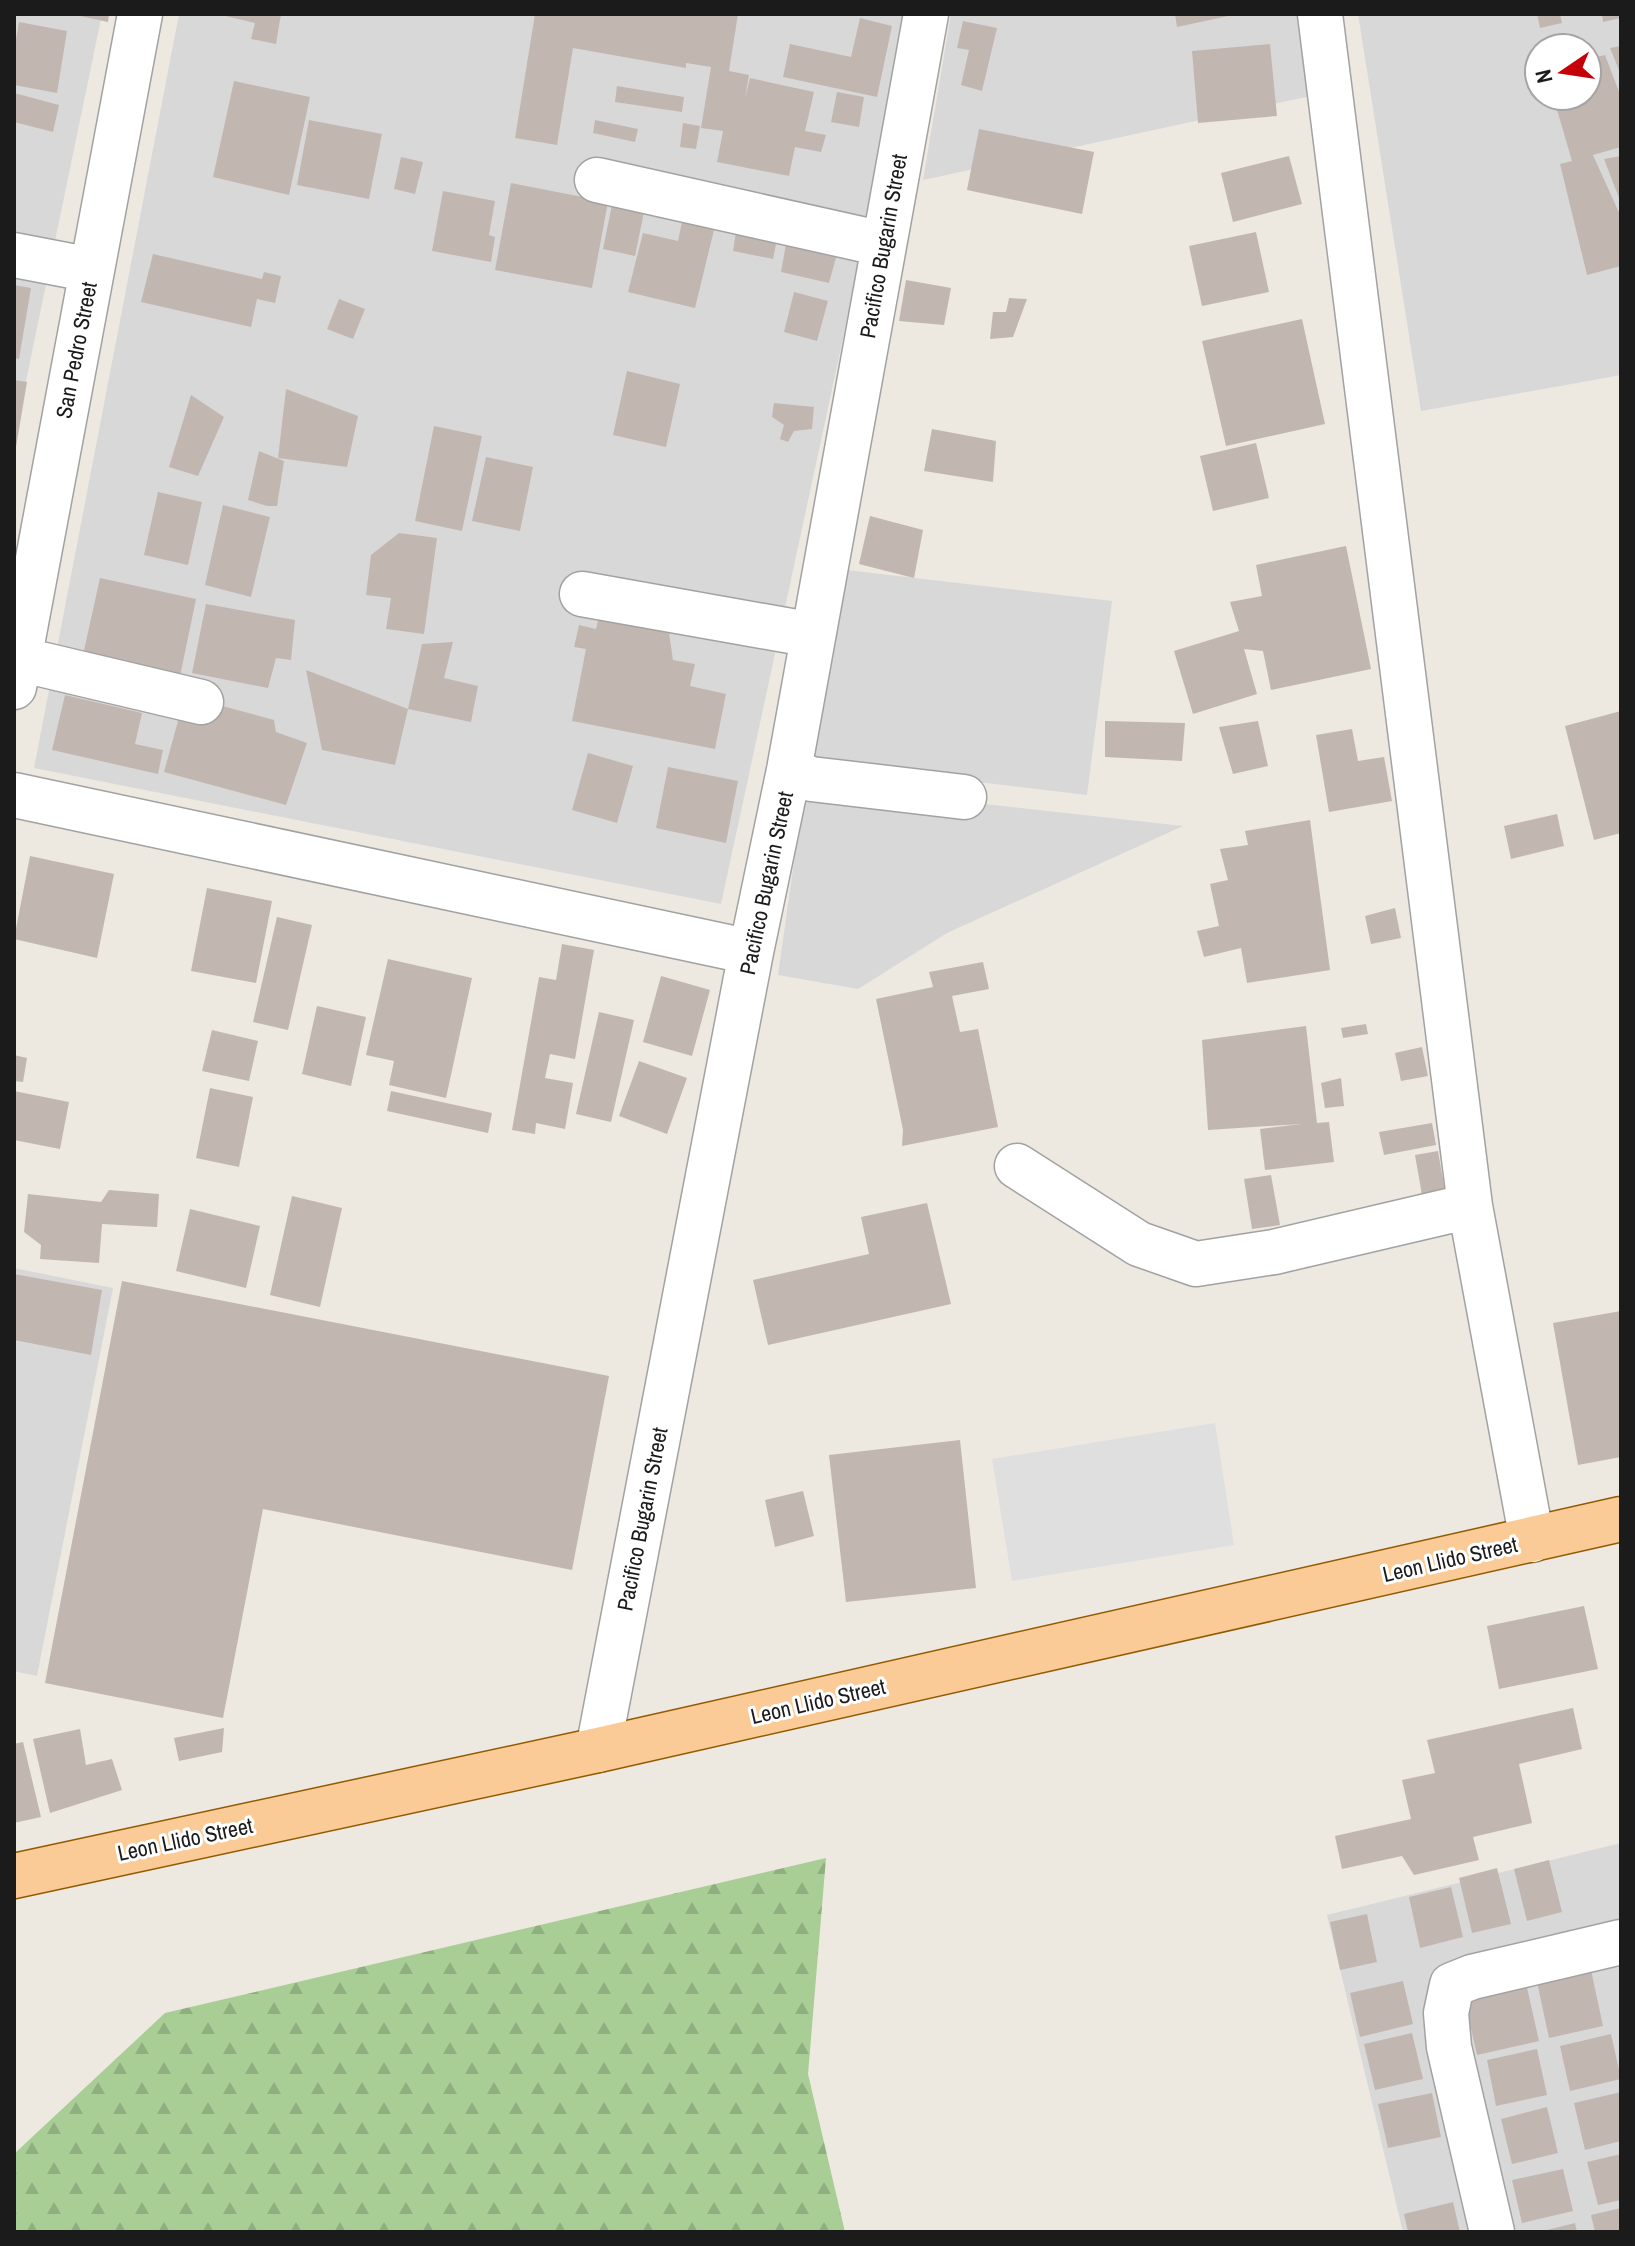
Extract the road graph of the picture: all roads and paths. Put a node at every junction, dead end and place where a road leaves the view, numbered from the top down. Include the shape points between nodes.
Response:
1 (140, 14) edge
2 (926, 14) edge
3 (1320, 14) edge
4 (597, 180) dead end
5 (883, 244) junction
6 (14, 255) edge
7 (92, 270) junction
8 (30, 505) edge
9 (582, 594) dead end
10 (813, 635) junction
11 (17, 673) edge
12 (201, 702) dead end
13 (789, 770) junction
14 (14, 795) edge
15 (964, 797) dead end
16 (751, 952) junction
17 (1017, 1166) dead end
18 (1470, 1206) junction
19 (1621, 1519) edge
20 (1532, 1540) junction
21 (598, 1750) junction
22 (14, 1876) edge
23 (1621, 1942) edge
24 (1492, 2232) edge

1 - 7 street, San Pedro Street
2 - 5 street, Pacifico Bugarin Street
3 - 18 street
4 - 5 street
5 - 10 street, Pacifico Bugarin Street
6 - 7 street
7 - 8 street, San Pedro Street
8 - 11 street, San Pedro Street
9 - 10 street
10 - 13 street, Pacifico Bugarin Street
11 - 12 street
13 - 15 street via 811,779
13 - 16 street, Pacifico Bugarin Street
14 - 16 street
16 - 21 street, Pacifico Bugarin Street
17 - 18 street via 1139,1244 1196,1264 1274,1252
18 - 20 street
19 - 20 main road, Leon Llido Street
20 - 21 main road, Leon Llido Street
21 - 22 main road, Leon Llido Street
23 - 24 street via 1452,1985 1446,2013 1449,2047

